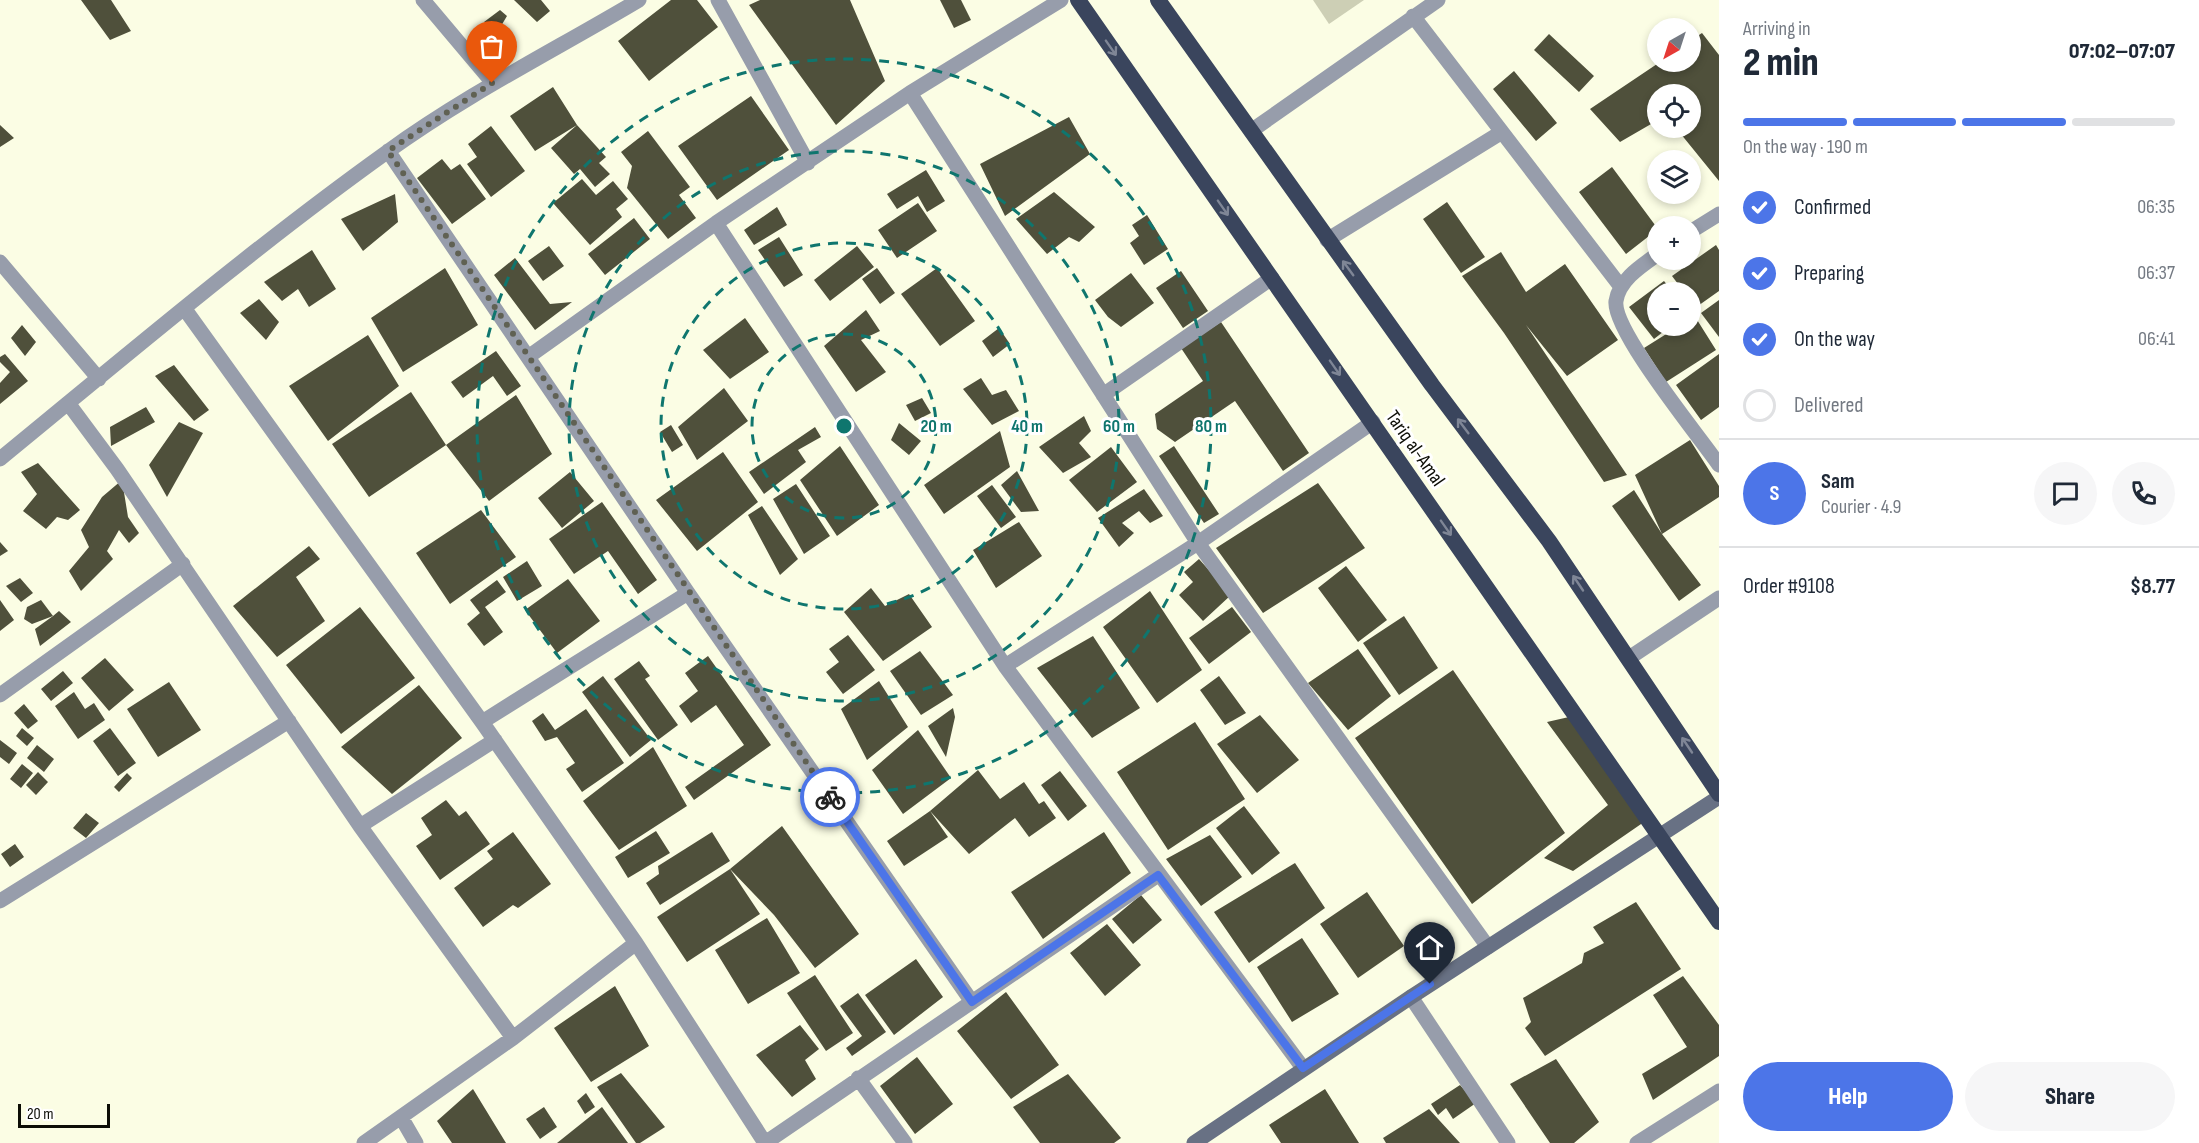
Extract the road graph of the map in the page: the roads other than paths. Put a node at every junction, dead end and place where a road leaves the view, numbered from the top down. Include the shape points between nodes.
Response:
1 (423, 0) edge
2 (639, 0) edge
3 (718, 0) edge
4 (1062, 0) edge
5 (1078, 0) edge
6 (1158, 0) edge
7 (1438, 0) edge
8 (1413, 16) junction
9 (492, 83) junction
10 (910, 93) junction
11 (1251, 131) junction
12 (1502, 132) junction
13 (388, 151) junction
14 (808, 163) junction
15 (1719, 214) edge
16 (716, 224) junction
17 (1701, 225) edge
18 (1327, 240) junction
19 (0, 262) edge
20 (1647, 262) edge
21 (1272, 278) junction
22 (1621, 287) junction
23 (184, 308) junction
24 (528, 357) junction
25 (99, 379) junction
26 (1103, 395) junction
27 (68, 404) junction
28 (1373, 422) junction
29 (0, 459) edge
30 (1719, 465) edge
31 (1198, 543) junction
32 (183, 564) junction
33 (688, 593) junction
34 (1719, 598) edge
35 (1629, 658) junction
36 (1005, 666) junction
37 (0, 694) edge
38 (289, 721) junction
39 (482, 722) junction
40 (495, 740) junction
41 (1719, 796) edge
42 (360, 826) junction
43 (1660, 834) junction
44 (1158, 875) junction
45 (0, 901) edge
46 (1719, 922) edge
47 (636, 943) junction
48 (1488, 947) junction
49 (1411, 997) junction
50 (972, 1002) junction
51 (513, 1038) junction
52 (1303, 1068) junction
53 (858, 1078) junction
54 (1719, 1091) edge
55 (400, 1117) junction
56 (1642, 1142) edge
57 (364, 1143) edge
58 (416, 1143) edge
59 (765, 1143) edge
60 (905, 1143) edge
61 (1194, 1143) edge
62 (1508, 1143) edge

1 - 9 street
2 - 9 street
3 - 14 street
4 - 10 street
5 -> 21 highway, Tariq al-Amal
6 - 11 highway
7 - 8 street
8 - 11 street
8 - 12 street
9 - 13 street
10 - 14 street
10 - 26 street
11 - 18 highway
12 - 18 street
12 - 22 street
13 - 23 street
13 - 24 street
14 - 16 street
15 - 17 street
16 - 24 street
16 - 36 street
35 -> 18 highway via 1549,541
19 - 25 street
20 - 22 street
21 - 26 street
21 -> 28 highway, Tariq al-Amal
22 - 30 street via 1616,304 1635,349
23 - 25 street
23 - 39 street
24 - 33 street
25 - 27 street
26 - 31 street
27 - 29 street
27 - 32 street
28 - 31 street
28 -> 43 highway, Tariq al-Amal
31 - 36 street
31 - 48 street
32 - 37 street
32 - 38 street
33 - 39 street
33 - 50 street
34 - 35 street
41 -> 35 highway
36 - 44 street
38 - 42 street
38 - 45 street
39 - 40 street
40 - 42 street
40 - 47 street
41 - 43 main road
42 - 51 street
43 - 46 highway, Tariq al-Amal
43 - 48 main road
44 - 50 street
44 - 52 street
47 - 51 street
47 - 59 street
48 - 49 main road
49 - 52 main road
49 - 62 street
50 - 53 street
51 - 55 street
52 - 61 main road
53 - 59 street
53 - 60 street
54 - 56 street
55 - 57 street
55 - 58 street

